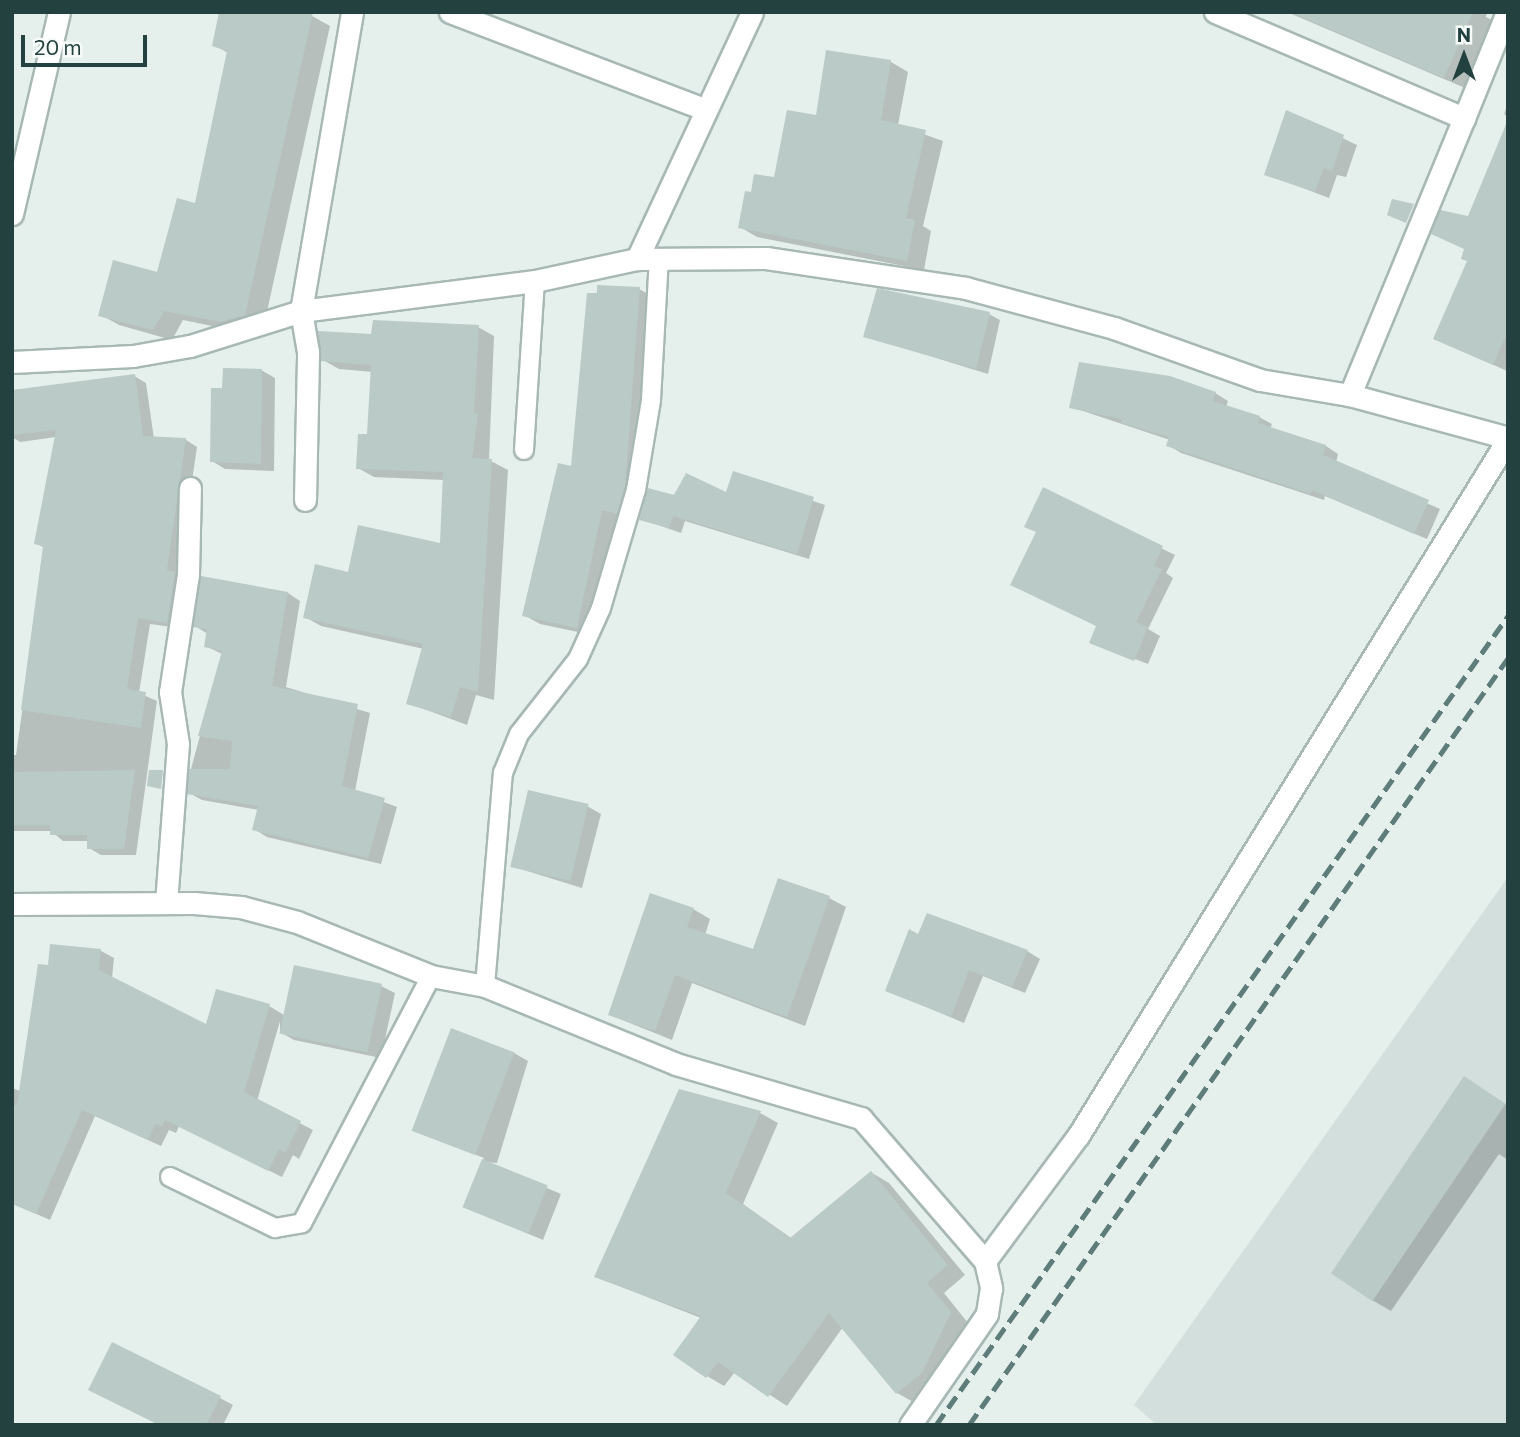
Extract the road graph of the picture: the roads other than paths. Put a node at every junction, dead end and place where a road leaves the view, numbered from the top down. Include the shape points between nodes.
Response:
1 (59, 12) edge
2 (352, 12) edge
3 (450, 12) edge
4 (752, 12) edge
5 (1215, 12) edge
6 (1507, 12) edge
7 (706, 110) junction
8 (1464, 118) junction
9 (12, 214) edge
10 (637, 259) junction
11 (659, 259) junction
12 (535, 281) junction
13 (301, 311) junction
14 (12, 362) edge
15 (1350, 395) junction
16 (1508, 439) edge
17 (524, 450) dead end
18 (190, 488) dead end
19 (305, 500) dead end
20 (166, 903) junction
21 (12, 904) edge
22 (431, 976) junction
23 (485, 986) junction
24 (170, 1177) dead end
25 (985, 1261) junction
26 (910, 1425) edge

1 - 9 street
2 - 13 street
3 - 7 street
4 - 7 street
5 - 8 street
6 - 8 street
7 - 10 street
8 - 15 street
10 - 11 street
10 - 12 street
11 - 15 street via 766,258 965,288 1114,328 1260,380
11 - 23 lane via 651,400 636,489 609,581 578,659 519,734 503,773
12 - 13 street
12 - 17 lane
13 - 14 street via 190,346 133,356
13 - 19 street via 308,352
15 - 16 street
16 - 25 street via 1078,1136
18 - 20 street via 188,574 170,692 178,744
20 - 21 street
20 - 22 street via 241,907 297,922
22 - 23 street
22 - 24 lane via 302,1223 275,1228
23 - 25 street via 676,1064 861,1118
25 - 26 street via 991,1289 987,1314

